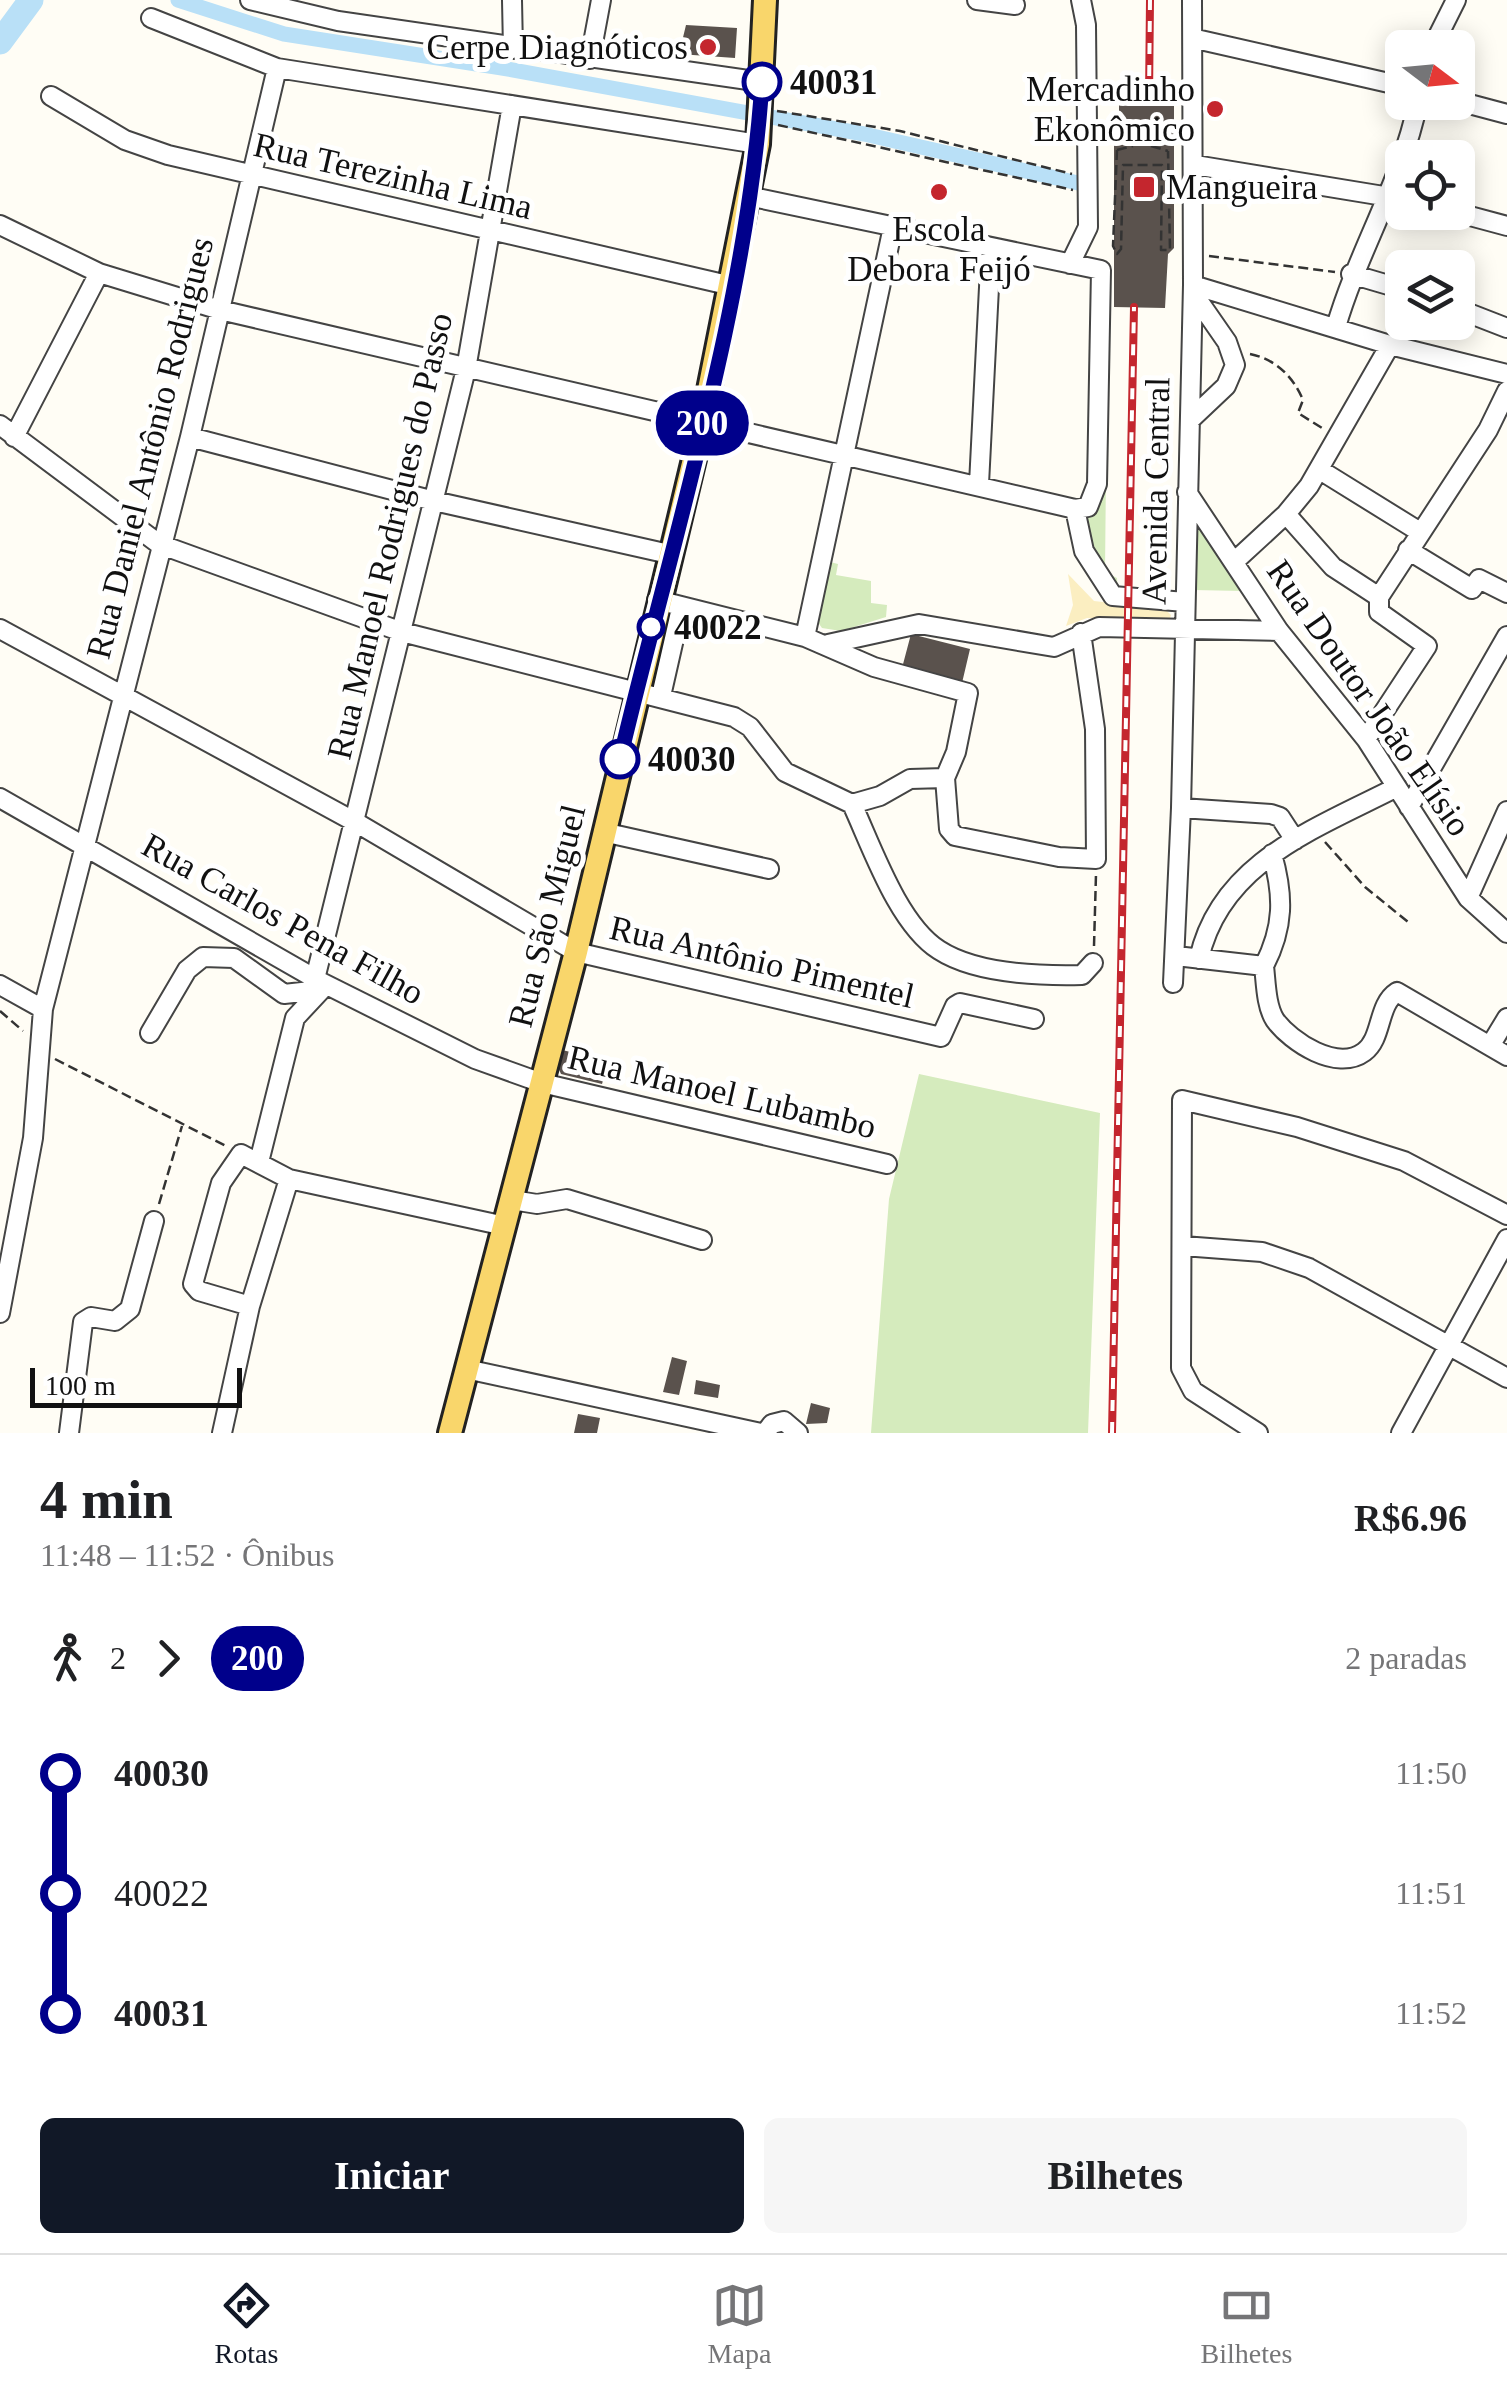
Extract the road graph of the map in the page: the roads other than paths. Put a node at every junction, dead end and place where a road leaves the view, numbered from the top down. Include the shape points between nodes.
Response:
1 (250, 0) edge
2 (512, 0) edge
3 (601, 0) edge
4 (766, 0) edge
5 (977, 0) edge
6 (1081, 0) edge
7 (1192, 0) edge
8 (1456, 0) edge
9 (1015, 5) dead end
10 (290, 6) edge
11 (151, 18) dead end
12 (1441, 30) edge
13 (1196, 39) junction
14 (513, 49) junction
15 (590, 59) junction
16 (277, 68) junction
17 (762, 82) junction
18 (1385, 82) edge
19 (51, 96) dead end
20 (512, 105) junction
21 (1475, 105) edge
22 (1507, 114) edge
23 (759, 122) junction
24 (1195, 165) junction
25 (252, 178) junction
26 (1385, 195) edge
27 (748, 196) junction
28 (1385, 213) edge
29 (1475, 217) edge
30 (0, 226) edge
31 (1507, 226) edge
32 (892, 227) junction
33 (490, 233) junction
34 (990, 248) junction
35 (1070, 264) junction
36 (99, 272) junction
37 (1352, 274) junction
38 (1385, 284) edge
39 (732, 286) junction
40 (1193, 289) junction
41 (220, 310) junction
42 (1475, 316) edge
43 (1336, 327) junction
44 (1507, 328) edge
45 (1390, 345) junction
46 (1231, 350) junction
47 (1191, 351) junction
48 (466, 369) junction
49 (1507, 374) edge
50 (1507, 392) edge
51 (1190, 420) junction
52 (702, 424) junction
53 (4, 430) edge
54 (190, 438) junction
55 (844, 456) junction
56 (1320, 470) junction
57 (979, 484) junction
58 (1187, 492) junction
59 (434, 501) junction
60 (1075, 509) junction
61 (1286, 514) junction
62 (1420, 532) junction
63 (159, 544) junction
64 (1408, 550) junction
65 (668, 554) junction
66 (1235, 561) junction
67 (1507, 594) edge
68 (1378, 599) junction
69 (658, 600) junction
70 (1186, 602) junction
71 (682, 608) junction
72 (0, 628) edge
73 (1185, 630) junction
74 (1279, 631) junction
75 (402, 632) junction
76 (1081, 632) junction
77 (1507, 636) edge
78 (805, 637) junction
79 (828, 644) junction
80 (636, 691) junction
81 (121, 696) junction
82 (661, 696) junction
83 (1366, 739) junction
84 (945, 778) junction
85 (1396, 787) junction
86 (0, 798) edge
87 (852, 804) junction
88 (1409, 807) junction
89 (1182, 808) junction
90 (1507, 811) edge
91 (357, 823) junction
92 (604, 832) junction
93 (1294, 840) junction
94 (82, 843) junction
95 (1272, 854) junction
96 (769, 869) dead end
97 (1468, 898) junction
98 (1507, 933) edge
99 (576, 952) junction
100 (1176, 956) junction
101 (1200, 959) junction
102 (1093, 962) road end
103 (1264, 966) junction
104 (321, 981) junction
105 (1172, 983) dead end
106 (0, 985) edge
107 (43, 1008) junction
108 (1507, 1018) edge
109 (1034, 1019) dead end
110 (150, 1033) dead end
111 (1490, 1046) junction
112 (1507, 1056) edge
113 (542, 1083) junction
114 (259, 1162) junction
115 (887, 1164) dead end
116 (289, 1178) junction
117 (512, 1200) junction
118 (1507, 1216) edge
119 (154, 1221) road end
120 (504, 1226) junction
121 (702, 1240) dead end
122 (1507, 1240) edge
123 (1183, 1246) junction
124 (250, 1306) junction
125 (0, 1313) edge
126 (1448, 1344) junction
127 (466, 1368) junction
128 (1507, 1378) edge
129 (68, 1433) edge
130 (222, 1433) edge
131 (450, 1433) edge
132 (763, 1433) edge
133 (798, 1433) edge
134 (1258, 1433) edge
135 (1401, 1433) edge

1 - 10 street
2 - 14 street
3 - 15 street
4 - 17 main road, Rua São Miguel
5 - 9 street
6 - 35 street via 1089,186 1086,236
7 - 13 street, Avenida Central
8 - 12 street
10 - 14 street
11 - 16 street
13 - 18 street
13 - 24 street, Avenida Central
14 - 15 street
15 - 17 street
16 - 20 street
16 - 25 street, Rua Daniel Antônio Rodrigues
17 - 23 main road, Rua São Miguel
19 - 25 street, Rua Terezinha Lima via 125,140
20 - 23 street
20 - 33 street, Rua Manoel Rodrigues do Passo
21 - 22 street
23 - 27 main road, Rua São Miguel
24 - 26 street
24 - 40 street, Avenida Central
25 - 33 street, Rua Terezinha Lima
25 - 41 street, Rua Daniel Antônio Rodrigues
27 - 32 street
27 - 39 main road, Rua São Miguel
28 - 37 street
29 - 31 street
30 - 36 street
32 - 34 street
32 - 55 street
33 - 39 street, Rua Terezinha Lima
33 - 48 street, Rua Manoel Rodrigues do Passo
34 - 35 street
34 - 57 street
35 - 60 street via 1102,270 1098,484 1088,506
36 - 41 street
36 - 53 street
37 - 38 street
37 - 43 street
39 - 52 main road, Rua São Miguel
40 - 43 street
40 - 46 street
40 - 47 street, Avenida Central
41 - 48 street
41 - 54 street, Rua Daniel Antônio Rodrigues
42 - 44 street
43 - 45 street
45 - 49 street
45 - 56 street
46 - 47 street
46 - 51 street via 1234,370 1226,386
47 - 51 street, Avenida Central
48 - 52 street
48 - 59 street, Rua Manoel Rodrigues do Passo
50 - 62 street
51 - 58 street, Avenida Central
52 - 55 street
52 - 65 main road, Rua São Miguel
53 - 63 street
54 - 59 street
54 - 63 street, Rua Daniel Antônio Rodrigues
55 - 57 street
55 - 78 street
56 - 61 street
56 - 62 street
57 - 60 street
58 - 66 street, Rua Doutor João Elísio
58 - 70 street, Avenida Central
59 - 65 street
59 - 75 street, Rua Manoel Rodrigues do Passo
60 - 70 street via 1084,551 1113,596
61 - 66 street
61 - 68 street via 1333,568
62 - 64 street
63 - 75 street
63 - 81 street, Rua Daniel Antônio Rodrigues
64 - 67 street via 1472,589 1478,579
64 - 68 street
65 - 69 main road, Rua São Miguel
66 - 74 street, Rua Doutor João Elísio
68 - 83 street via 1378,612 1427,643
69 - 71 street
69 - 80 main road, Rua São Miguel
70 - 73 street, Avenida Central
71 - 78 street
71 - 82 street
72 - 81 street, Rua Antônio Pimentel
73 - 74 street
73 - 76 street via 1116,626
73 - 89 street, Avenida Central
74 - 83 street, Rua Doutor João Elísio
75 - 80 street
75 - 91 street, Rua Manoel Rodrigues do Passo
76 - 79 street via 1054,647 919,624
76 - 84 street via 1096,728 1096,859 955,836
77 - 88 street
78 - 79 street
79 - 84 street via 874,667 962,689 970,698
80 - 82 street
80 - 92 main road, Rua São Miguel
81 - 91 street, Rua Antônio Pimentel
81 - 94 street, Rua Daniel Antônio Rodrigues
82 - 87 street via 742,720 785,772
83 - 85 street, Rua Doutor João Elísio
84 - 87 street via 910,779
85 - 88 street, Rua Doutor João Elísio
85 - 93 street
86 - 94 street, Rua Carlos Pena Filho
87 - 102 street via 891,890 942,952 1035,976 1082,975
88 - 97 street, Rua Doutor João Elísio
89 - 93 street via 1271,814
89 - 100 street, Avenida Central
90 - 97 street
91 - 99 street, Rua Antônio Pimentel
91 - 104 street, Rua Manoel Rodrigues do Passo
92 - 96 street
92 - 99 main road, Rua São Miguel
93 - 95 street
94 - 104 street, Rua Carlos Pena Filho
94 - 107 street, Rua Daniel Antônio Rodrigues
95 - 101 street via 1219,906
95 - 103 street via 1280,929
97 - 98 street, Rua Doutor João Elísio
99 - 109 street, Rua Antônio Pimentel via 933,1036 942,1036 960,1003
99 - 113 main road, Rua São Miguel
100 - 101 street
100 - 105 street, Avenida Central
101 - 103 street
103 - 111 street via 1276,1021 1314,1052 1361,1054 1397,992
104 - 110 street via 311,991 284,994 234,958 204,957 186,970
104 - 113 street, Rua Carlos Pena Filho via 434,1041
104 - 114 street, Rua Manoel Rodrigues do Passo via 295,1018
106 - 107 street
107 - 125 street, Rua Daniel Antônio Rodrigues via 33,1138
108 - 111 street
111 - 112 street
113 - 115 street, Rua Manoel Lubambo
113 - 117 main road, Rua São Miguel
114 - 116 street
114 - 124 street via 241,1154 221,1183 193,1284
116 - 120 street
116 - 124 street
117 - 120 main road, Rua São Miguel
117 - 121 street via 567,1200
118 - 123 street via 1404,1161 1182,1100
119 - 129 street via 130,1310 115,1321 83,1322
120 - 127 main road, Rua São Miguel
122 - 126 street
123 - 126 street via 1285,1259
123 - 134 street via 1181,1368 1193,1391
124 - 130 street
126 - 128 street
126 - 135 street
127 - 131 main road, Rua São Miguel
127 - 132 street
132 - 133 street via 784,1421

